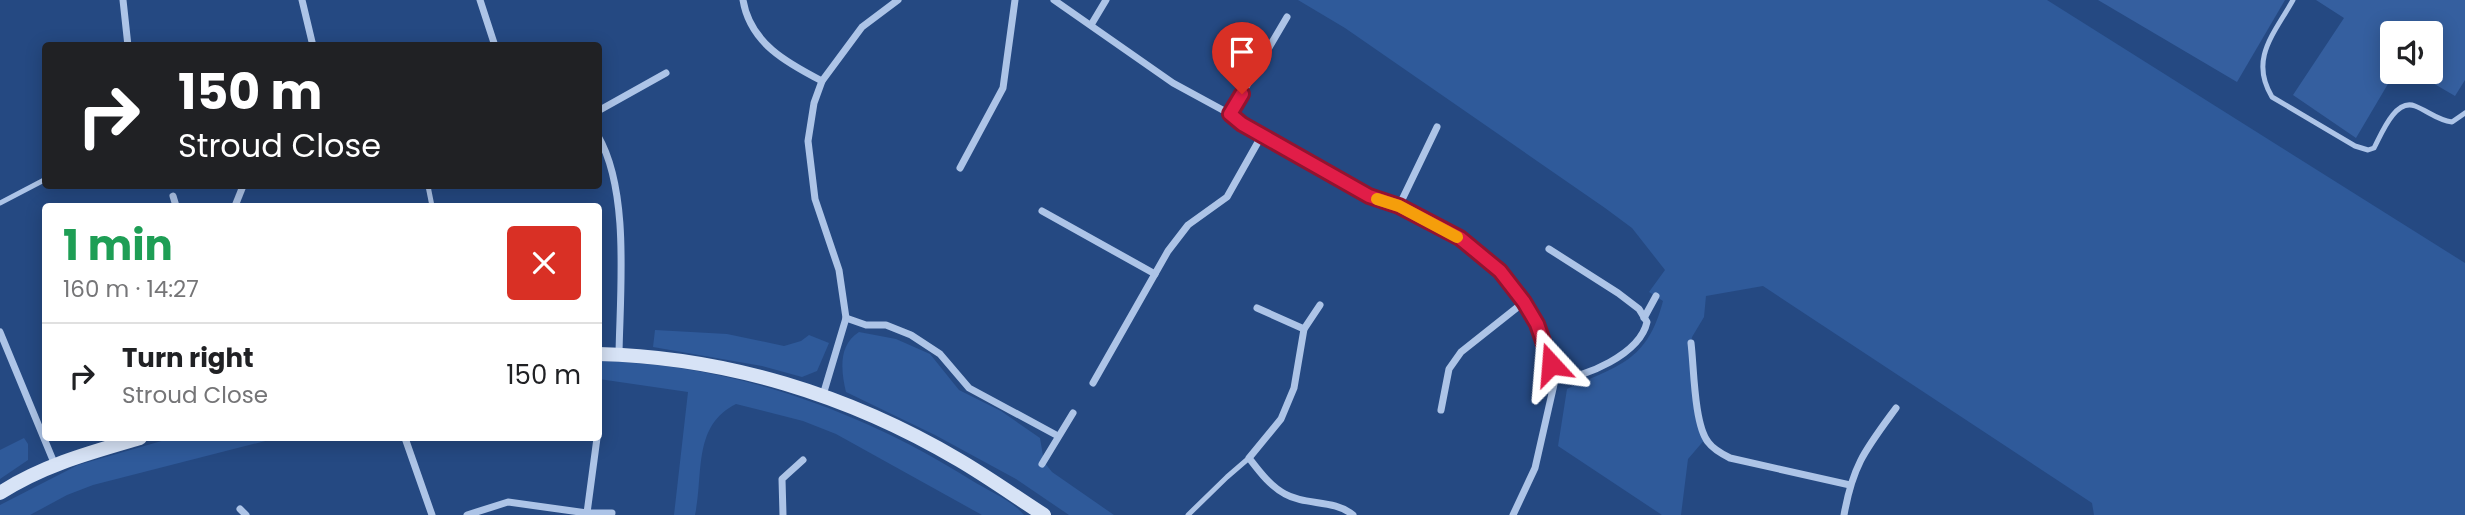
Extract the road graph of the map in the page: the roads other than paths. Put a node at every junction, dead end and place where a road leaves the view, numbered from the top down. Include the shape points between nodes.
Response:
1 (123, 0) edge
2 (302, 0) edge
3 (480, 0) edge
4 (743, 0) edge
5 (898, 0) edge
6 (1015, 0) edge
7 (1054, 0) edge
8 (1106, 0) edge
9 (2293, 0) edge
10 (1287, 17) dead end
11 (1091, 24) junction
12 (128, 42) edge
13 (312, 42) edge
14 (494, 42) edge
15 (666, 73) dead end
16 (822, 81) junction
17 (602, 109) edge
18 (2465, 113) edge
19 (1230, 114) junction
20 (1437, 127) dead end
21 (1262, 135) junction
22 (602, 142) edge
23 (960, 168) dead end
24 (42, 181) edge
25 (173, 196) dead end
26 (0, 203) edge
27 (175, 203) edge
28 (1399, 206) junction
29 (1042, 211) dead end
30 (1549, 249) dead end
31 (1155, 274) junction
32 (1656, 296) dead end
33 (1524, 302) junction
34 (1320, 305) dead end
35 (1257, 308) dead end
36 (846, 318) junction
37 (1644, 318) junction
38 (1304, 329) junction
39 (0, 332) edge
40 (1691, 343) dead end
41 (602, 354) edge
42 (619, 354) junction
43 (1555, 380) junction
44 (1093, 383) dead end
45 (823, 395) junction
46 (1896, 408) dead end
47 (1441, 410) dead end
48 (1073, 413) dead end
49 (42, 434) edge
50 (1058, 436) junction
51 (45, 441) edge
52 (131, 441) edge
53 (406, 441) edge
54 (597, 441) edge
55 (1249, 458) junction
56 (803, 460) dead end
57 (1042, 464) dead end
58 (55, 465) junction
59 (1850, 485) junction
60 (0, 493) edge
61 (587, 513) junction
62 (612, 513) dead end
63 (432, 515) edge
64 (467, 515) edge
65 (783, 515) edge
66 (1044, 515) edge
67 (1188, 515) edge
68 (1353, 515) edge
69 (1513, 515) edge
70 (1844, 515) edge

1 - 12 street
2 - 13 street
3 - 14 street
4 - 16 street via 745,15 756,33 782,60
5 - 16 street via 862,27
6 - 23 street via 1003,88
7 - 11 street
8 - 11 street
9 - 18 lane via 2263,52 2264,84 2273,97 2368,150 2404,105 2412,104 2452,122
10 - 19 street
11 - 19 street via 1173,83
15 - 17 street
16 - 36 street via 808,141 818,209 839,270
19 - 21 street
20 - 28 street
21 - 28 street via 1369,196
21 - 31 street via 1227,197 1188,225
22 - 42 street via 615,179
24 - 26 lane
25 - 27 street
28 - 33 street via 1460,238 1500,271
29 - 31 street
30 - 37 street via 1618,293
31 - 44 street
32 - 37 street
33 - 43 street via 1547,348
33 - 47 street via 1461,352 1449,369
34 - 38 street
35 - 38 street
36 - 45 street
36 - 50 street via 911,335 940,354 969,388
37 - 43 street via 1645,333 1617,358 1571,379
38 - 55 street via 1294,388 1282,419
39 - 49 street
40 - 59 street via 1700,424 1717,452
41 - 42 street
42 - 45 street via 722,367
43 - 69 street via 1535,468
45 - 66 street via 960,460
46 - 59 street via 1861,456
48 - 50 street
50 - 57 street
51 - 58 street
52 - 58 street
53 - 63 street
54 - 61 street
55 - 67 lane
55 - 68 street via 1260,474 1286,495 1345,508
56 - 65 street via 782,479
58 - 60 street
59 - 70 street
61 - 62 street
61 - 64 street via 508,502

